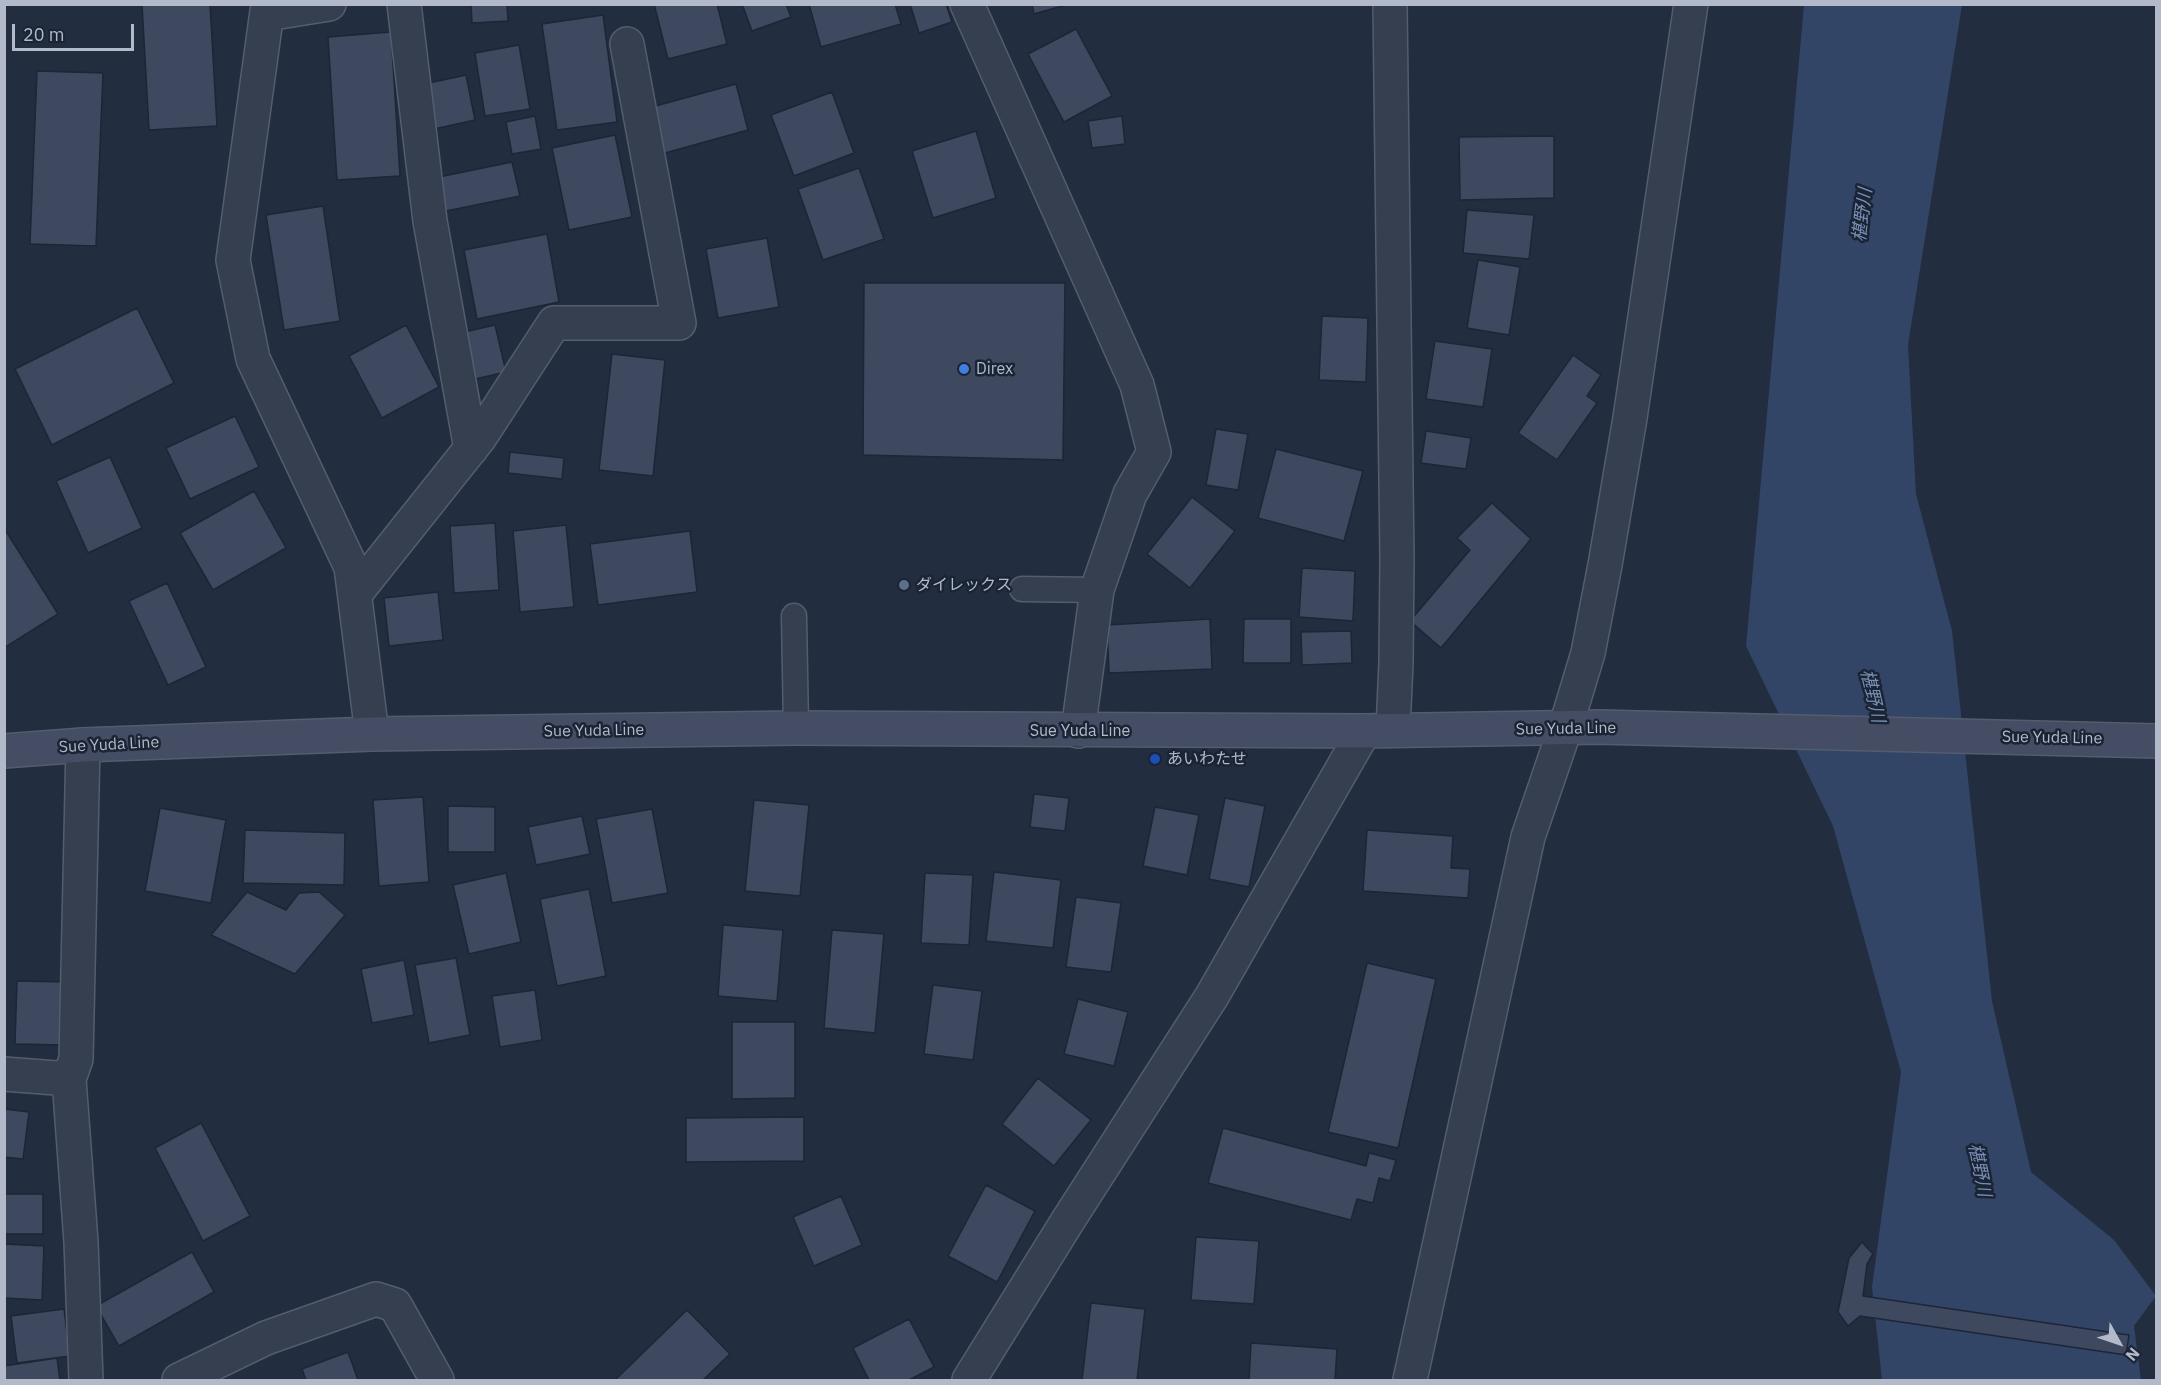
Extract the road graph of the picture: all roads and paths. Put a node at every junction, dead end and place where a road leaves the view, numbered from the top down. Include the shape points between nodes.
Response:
1 (329, 4) edge
2 (404, 4) edge
3 (967, 4) edge
4 (1390, 4) edge
5 (1691, 4) edge
6 (268, 9) edge
7 (627, 44) dead end
8 (471, 449) junction
9 (1022, 589) dead end
10 (1097, 590) junction
11 (355, 594) junction
12 (795, 616) dead end
13 (795, 728) junction
14 (1565, 729) junction
15 (1078, 731) junction
16 (1379, 731) junction
17 (372, 734) junction
18 (2157, 741) edge
19 (83, 745) junction
20 (4, 751) edge
21 (4, 1074) edge
22 (69, 1079) junction
23 (86, 1380) edge
24 (179, 1380) edge
25 (437, 1380) edge
26 (969, 1380) edge
27 (1410, 1380) edge

1 - 6 street
2 - 8 street via 430,221
3 - 10 street via 1137,385 1154,452 1130,494
4 - 16 street via 1396,663
5 - 14 street via 1605,565 1588,654
6 - 11 street via 233,260 253,359 351,567
7 - 8 street via 679,323 554,323
8 - 11 street
9 - 10 lane
10 - 15 street
11 - 17 street
12 - 13 lane
13 - 15 main road, Sue Yuda Line
13 - 17 main road, Sue Yuda Line
14 - 16 main road, Sue Yuda Line
14 - 18 main road, Sue Yuda Line
14 - 27 street via 1528,837
15 - 16 main road, Sue Yuda Line
16 - 26 street
17 - 19 main road, Sue Yuda Line
19 - 20 main road, Sue Yuda Line
19 - 22 street via 76,1059
21 - 22 street
22 - 23 street
24 - 25 street via 266,1338 376,1299 394,1305

